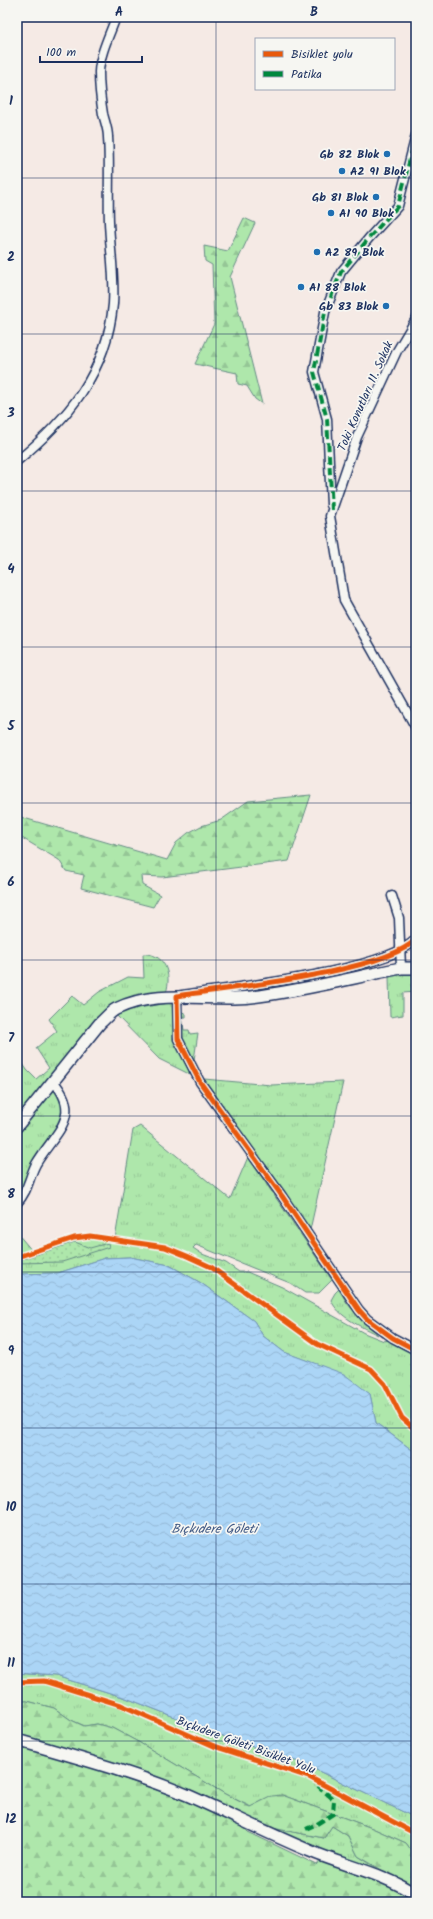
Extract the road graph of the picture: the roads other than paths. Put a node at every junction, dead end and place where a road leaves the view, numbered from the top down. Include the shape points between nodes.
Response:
1 (116, 17) edge
2 (415, 140) edge
3 (416, 319) edge
4 (17, 461) edge
5 (332, 510) junction
6 (416, 728) edge
7 (392, 896) dead end
8 (416, 939) edge
9 (399, 952) junction
10 (401, 968) junction
11 (416, 968) edge
12 (177, 996) junction
13 (53, 1081) junction
14 (17, 1126) edge
15 (17, 1203) edge
16 (416, 1350) edge
17 (17, 1740) edge
18 (416, 1895) edge

1 - 4 street via 102,53 99,70 108,139 108,202 114,281 107,339 94,372 71,409 42,440
2 - 5 street via 398,206 341,272 325,312 314,372 327,418
3 - 5 street, Toki Konutları 11. Sokak via 397,351 356,437
5 - 6 street, Toki Konutları 11. Sokak via 330,516 344,600
7 - 9 street via 399,918
8 - 9 street
9 - 10 street
9 - 12 street via 323,972
10 - 11 street
10 - 12 street via 251,997
12 - 13 street via 151,999 115,1010 100,1023
12 - 16 street via 178,1039 200,1082 282,1196 359,1310 393,1338
13 - 14 street
13 - 15 street via 62,1090 66,1099 66,1118 62,1130 36,1165 28,1186
17 - 18 street via 123,1772 186,1795 309,1851 399,1884

